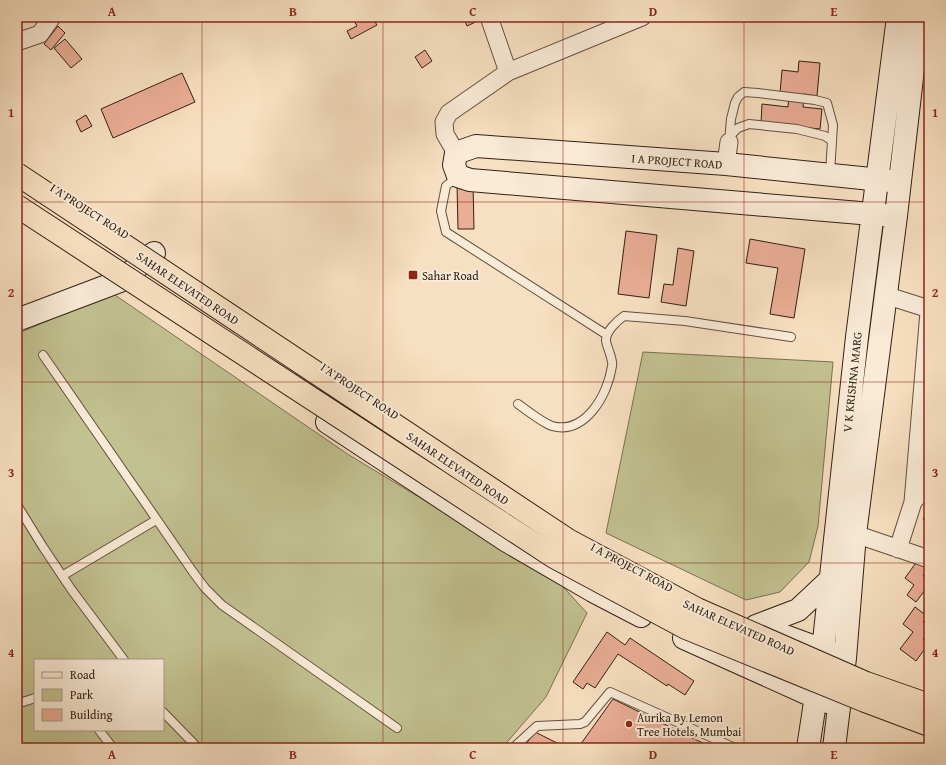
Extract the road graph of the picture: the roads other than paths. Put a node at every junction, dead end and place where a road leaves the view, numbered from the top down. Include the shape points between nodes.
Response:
1 (52, 17) edge
2 (489, 17) edge
3 (642, 17) edge
4 (898, 17) edge
5 (919, 17) edge
6 (17, 42) edge
7 (508, 72) junction
8 (729, 140) junction
9 (832, 141) junction
10 (456, 153) junction
11 (17, 163) edge
12 (726, 164) junction
13 (17, 174) edge
14 (830, 175) junction
15 (458, 176) junction
16 (877, 180) junction
17 (900, 182) junction
18 (17, 206) edge
19 (17, 210) edge
20 (873, 214) junction
21 (896, 216) junction
22 (154, 253) junction
23 (120, 281) junction
24 (885, 295) junction
25 (929, 309) edge
26 (929, 312) edge
27 (17, 320) edge
28 (607, 335) junction
29 (791, 337) dead end
30 (43, 355) dead end
31 (518, 404) dead end
32 (929, 483) edge
33 (913, 502) junction
34 (17, 505) edge
35 (156, 520) junction
36 (846, 532) junction
37 (898, 549) junction
38 (929, 559) edge
39 (62, 576) junction
40 (831, 579) junction
41 (756, 626) junction
42 (823, 650) junction
43 (844, 658) junction
44 (123, 659) edge
45 (773, 678) junction
46 (815, 697) junction
47 (34, 698) edge
48 (17, 704) edge
49 (929, 705) edge
50 (838, 706) junction
51 (164, 713) edge
52 (929, 725) edge
53 (397, 728) dead end
54 (100, 731) edge
55 (810, 739) edge
56 (113, 748) edge
57 (198, 748) edge
58 (513, 748) edge
59 (735, 748) edge
60 (834, 748) edge

1 - 6 street via 40,34
2 - 7 street
3 - 7 street
4 - 16 street, V K KRISHNA MARG
5 - 17 street, V K KRISHNA MARG
7 - 10 street via 449,113 444,122 445,134
8 - 9 lane via 738,128 749,124 797,129 825,136
8 - 9 lane via 731,119 738,97 744,92 827,103 833,126
8 - 12 street
9 - 14 lane
10 - 12 street, I A PROJECT ROAD via 476,146
10 - 15 street via 454,165
11 - 22 street, I A PROJECT ROAD
12 - 14 street, I A PROJECT ROAD
13 - 49 main road, SAHAR ELEVATED ROAD, bridge via 568,540 696,609 866,682
14 - 16 street, I A PROJECT ROAD
15 - 20 street via 470,180
15 - 28 lane via 446,186 441,211 446,232
16 - 17 street, I A PROJECT ROAD
16 - 20 street, V K KRISHNA MARG
17 - 21 street, V K KRISHNA MARG
18 - 52 main road, SAHAR ELEVATED ROAD, bridge via 554,557 686,628
19 - 23 street
20 - 21 street
20 - 36 street, V K KRISHNA MARG via 857,337
21 - 24 street, V K KRISHNA MARG
22 - 23 street
22 - 41 street, I A PROJECT ROAD via 572,534 664,585
23 - 27 street
23 - 45 street via 507,541 593,591
24 - 25 street
24 - 36 street, V K KRISHNA MARG
26 - 33 street
28 - 29 lane via 616,321 624,316 685,321
28 - 31 lane via 613,364 609,380 594,409 583,421 569,427 550,426
30 - 35 lane
32 - 33 street
33 - 37 street
34 - 39 lane
35 - 39 lane
35 - 53 lane via 205,588 222,605
36 - 37 street
36 - 40 street, V K KRISHNA MARG
36 - 43 street, V K KRISHNA MARG
37 - 38 street
39 - 44 lane
40 - 41 street via 798,610
40 - 42 street, V K KRISHNA MARG
41 - 42 street, I A PROJECT ROAD
42 - 43 street, I A PROJECT ROAD
42 - 46 street, V K KRISHNA MARG
43 - 50 street, V K KRISHNA MARG
45 - 46 street
45 - 55 street via 796,700
46 - 50 street
46 - 55 street, V K KRISHNA MARG
47 - 48 lane
50 - 60 street, V K KRISHNA MARG
51 - 57 lane
54 - 56 lane
58 - 59 lane via 537,726 585,722 610,692

